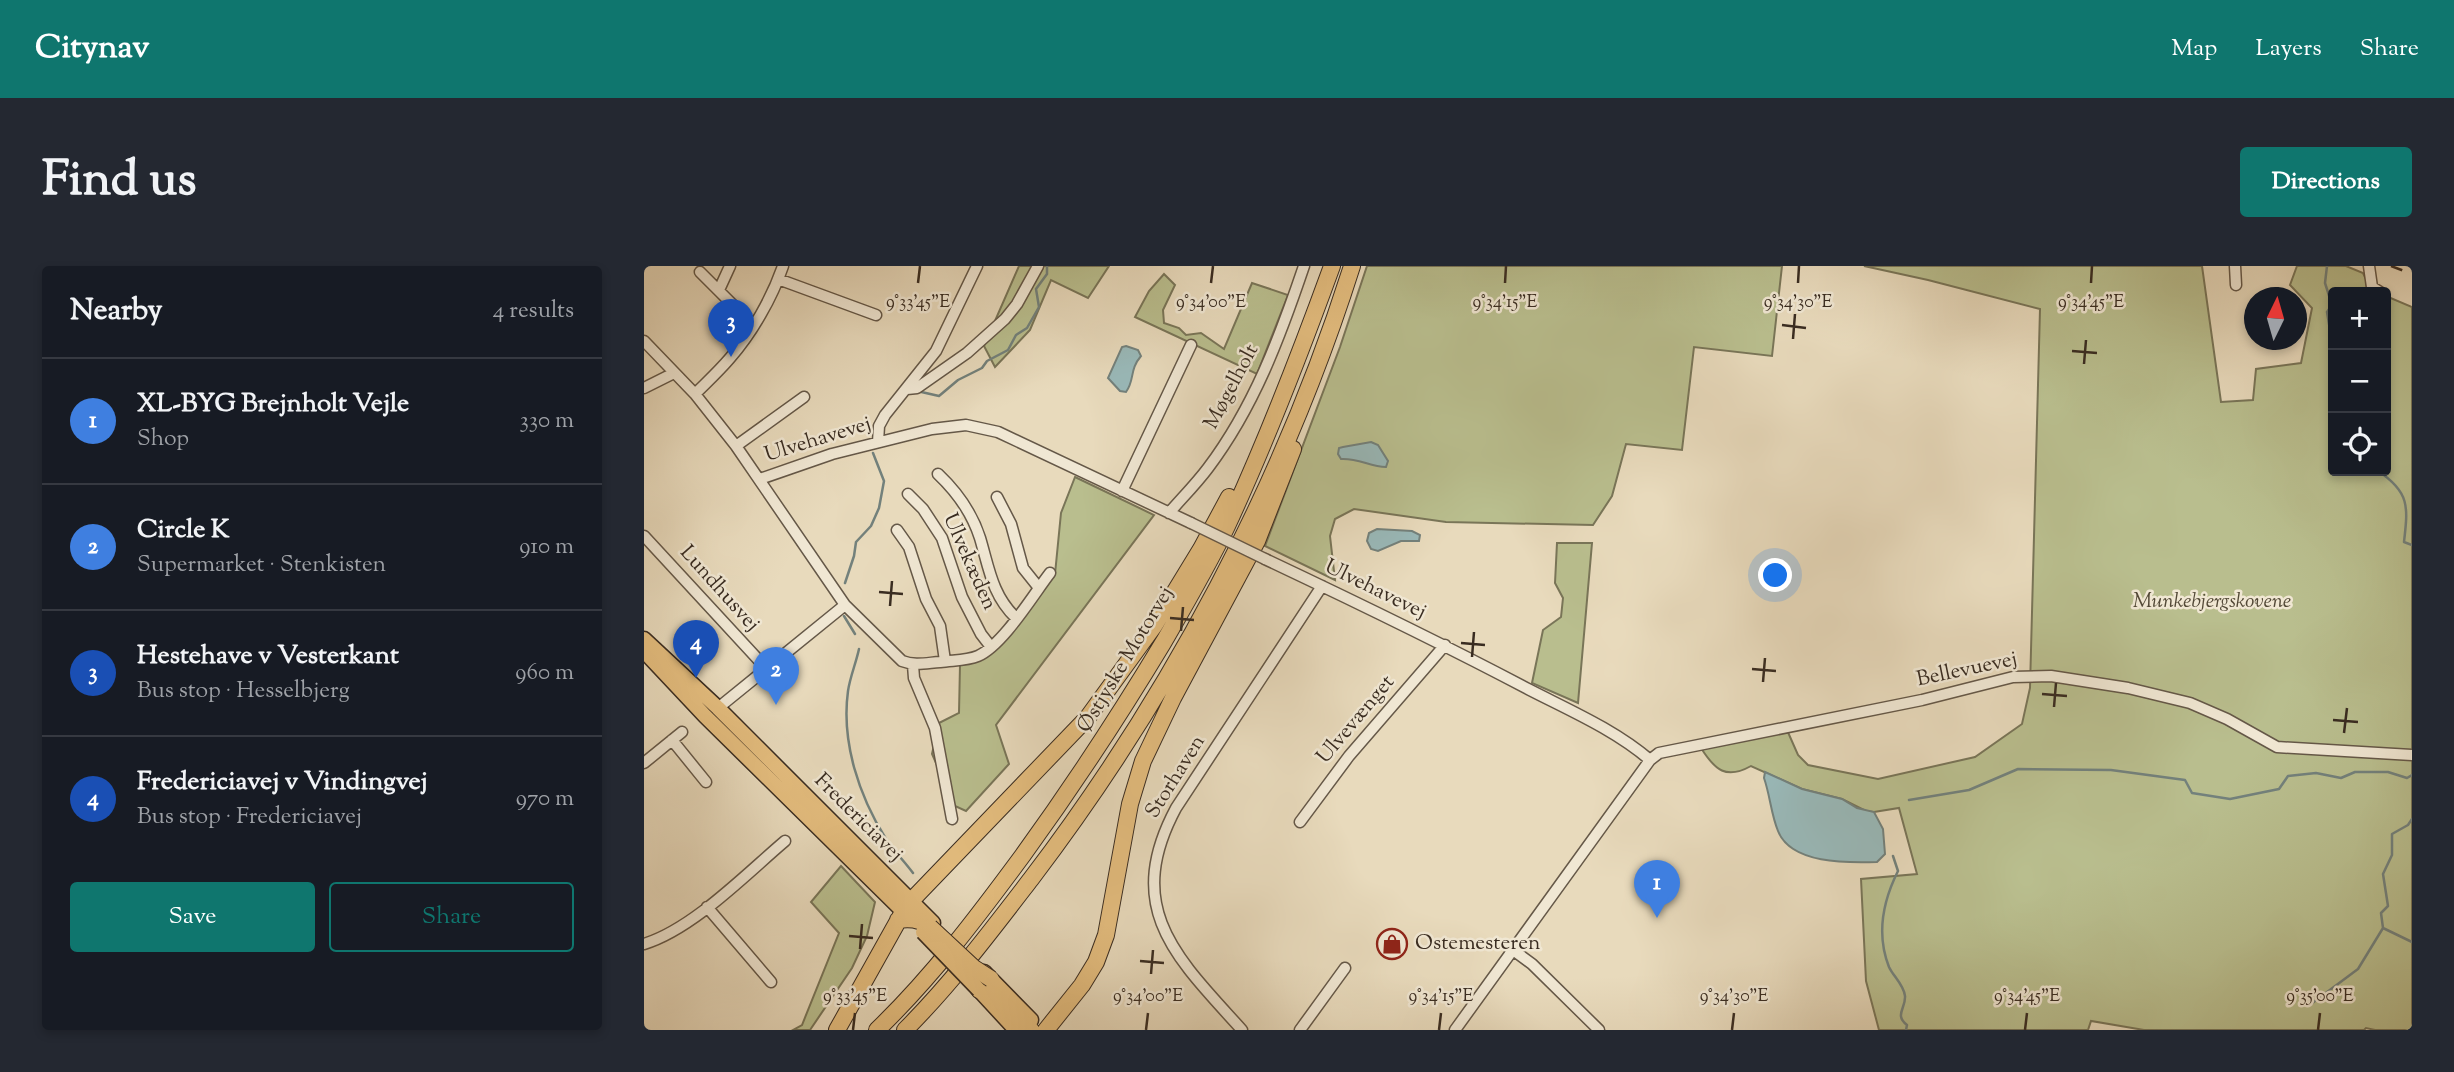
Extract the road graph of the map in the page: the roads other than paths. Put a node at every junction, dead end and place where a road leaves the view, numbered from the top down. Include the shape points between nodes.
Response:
1 (730, 266) edge
2 (783, 266) edge
3 (976, 266) edge
4 (1038, 266) edge
5 (1304, 266) edge
6 (1332, 266) edge
7 (1352, 266) edge
8 (2235, 266) edge
9 (2366, 267) edge
10 (700, 272) dead end
11 (778, 279) junction
12 (2236, 285) dead end
13 (2372, 287) edge
14 (719, 290) junction
15 (876, 315) dead end
16 (753, 325) junction
17 (1328, 340) junction
18 (644, 341) edge
19 (1191, 345) dead end
20 (674, 373) junction
21 (644, 388) edge
22 (907, 389) junction
23 (695, 394) junction
24 (804, 397) dead end
25 (1276, 408) junction
26 (878, 442) junction
27 (736, 446) junction
28 (937, 474) dead end
29 (760, 479) junction
30 (1122, 491) junction
31 (908, 494) dead end
32 (997, 497) dead end
33 (1169, 513) junction
34 (897, 530) dead end
35 (644, 536) edge
36 (1050, 573) dead end
37 (1322, 586) junction
38 (1039, 588) junction
39 (845, 605) junction
40 (1016, 618) junction
41 (644, 639) edge
42 (1445, 645) junction
43 (991, 647) junction
44 (644, 652) edge
45 (945, 661) junction
46 (913, 665) junction
47 (766, 668) junction
48 (718, 708) junction
49 (682, 732) dead end
50 (672, 740) junction
51 (2412, 755) edge
52 (1650, 760) junction
53 (644, 762) edge
54 (706, 782) dead end
55 (952, 819) dead end
56 (1300, 822) dead end
57 (785, 841) dead end
58 (707, 907) junction
59 (905, 913) junction
60 (644, 944) edge
61 (1513, 950) junction
62 (1345, 968) dead end
63 (771, 982) dead end
64 (985, 984) junction
65 (1057, 1023) edge
66 (837, 1030) edge
67 (877, 1030) edge
68 (905, 1030) edge
69 (1016, 1030) edge
70 (1031, 1030) edge
71 (1040, 1030) edge
72 (1046, 1030) edge
73 (1242, 1030) edge
74 (1300, 1030) edge
75 (1455, 1030) edge
76 (1599, 1030) edge

1 - 14 street
2 - 11 street
3 - 22 street via 936,351
4 - 22 street via 1017,304 991,333 917,388
5 - 33 street, Møgelholt via 1262,378 1208,468
6 - 25 highway, Østjyske Motorvej
7 - 17 highway, Østjyske Motorvej
8 - 12 street
9 - 13 street
10 - 14 street
11 - 15 street
11 - 16 street
14 - 16 street
16 - 23 street via 731,357
17 - 65 highway via 1323,369 1257,541 1143,761 1130,804 1106,935 1096,962
17 - 68 highway, Østjyske Motorvej via 1245,536 1134,730 991,932
18 - 20 street
19 - 30 street
20 - 21 street
20 - 23 street
22 - 26 street via 885,415
23 - 27 street
24 - 27 street
25 - 59 highway via 1201,550 1117,680
25 - 67 highway, Østjyske Motorvej via 1226,528 1118,719 978,915
26 - 29 street, Ulvehavevej
26 - 30 street, Ulvehavevej via 951,426 984,428
27 - 29 street
28 - 40 street, Ulvekæden via 973,520 999,598
29 - 39 street
30 - 33 street, Ulvehavevej
31 - 43 street, Ulvekæden via 942,538 962,597
32 - 38 street via 1011,524 1023,568
33 - 37 street, Ulvehavevej, bridge
34 - 45 street via 909,547 940,626
35 - 47 street, Lundhusvej
36 - 38 street, Ulvekæden
37 - 42 street, Ulvehavevej
37 - 73 street, Storhaven via 1176,807 1156,858 1157,905 1170,945
38 - 40 street, Ulvekæden
39 - 46 street via 902,661
39 - 47 street
40 - 43 street, Ulvekæden
41 - 48 main road, Fredericiavej
42 - 52 street, Ulvehavevej via 1630,743
42 - 56 street, Ulvevænget via 1349,756
43 - 45 street, Ulvekæden via 980,655
44 - 59 main road, Fredericiavej
45 - 46 street, Ulvekæden
46 - 55 street via 935,729
47 - 48 street
48 - 59 main road, Fredericiavej
49 - 50 street
50 - 53 street
50 - 54 street
51 - 52 street, Bellevuevej via 2277,747 2190,703 2051,676 2013,677 1923,700 1659,753
52 - 61 street
57 - 58 street
58 - 60 street via 663,937
58 - 63 street
59 - 64 highway, bridge via 925,923
59 - 66 highway
61 - 75 street
61 - 76 street
62 - 74 street
64 - 69 main road
64 - 70 highway
64 - 71 main road
65 - 72 highway

